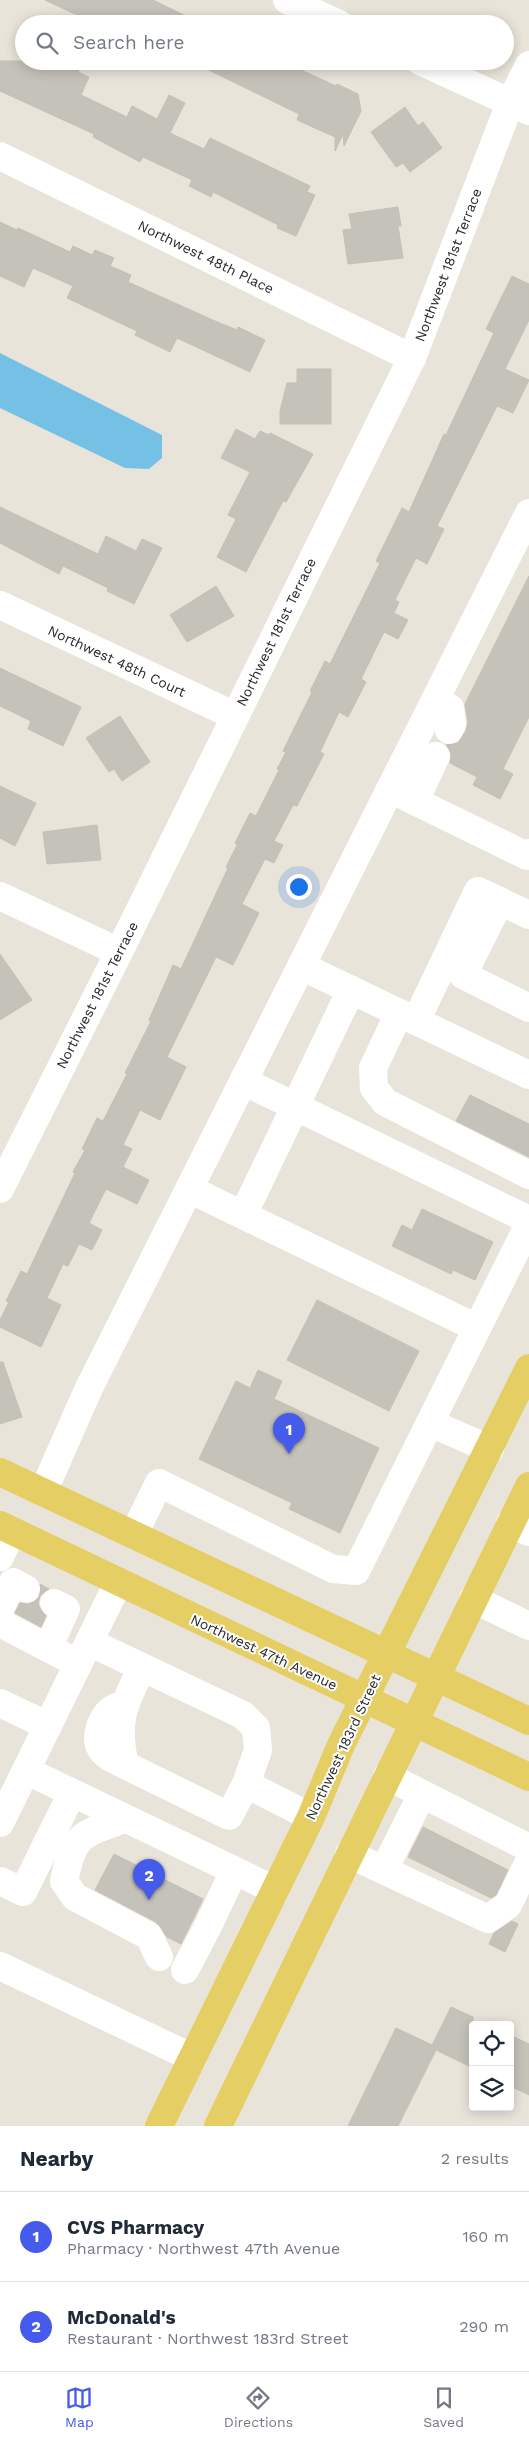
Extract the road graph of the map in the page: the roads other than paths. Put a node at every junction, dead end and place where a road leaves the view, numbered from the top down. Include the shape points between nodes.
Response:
1 (287, 0) edge
2 (320, 15) edge
3 (529, 65) edge
4 (440, 70) edge
5 (520, 107) edge
6 (0, 156) edge
7 (412, 358) junction
8 (529, 513) edge
9 (0, 605) edge
10 (435, 700) junction
11 (235, 716) junction
12 (449, 730) dead end
13 (436, 756) dead end
14 (390, 789) junction
15 (415, 801) junction
16 (528, 855) edge
17 (0, 896) edge
18 (500, 901) junction
19 (529, 915) edge
20 (119, 952) junction
21 (302, 966) junction
22 (351, 990) junction
23 (529, 1008) edge
24 (408, 1017) junction
25 (529, 1075) edge
26 (243, 1081) junction
27 (295, 1106) junction
28 (529, 1175) edge
29 (0, 1189) edge
30 (189, 1189) junction
31 (243, 1215) junction
32 (529, 1220) edge
33 (529, 1224) edge
34 (477, 1328) junction
35 (529, 1368) edge
36 (430, 1423) junction
37 (490, 1449) junction
38 (0, 1472) edge
39 (529, 1486) edge
40 (43, 1492) junction
41 (6, 1528) edge
42 (520, 1528) edge
43 (134, 1534) junction
44 (0, 1557) edge
45 (118, 1583) junction
46 (26, 1589) dead end
47 (473, 1599) junction
48 (54, 1603) dead end
49 (0, 1610) edge
50 (0, 1623) edge
51 (529, 1626) edge
52 (48, 1648) junction
53 (83, 1652) junction
54 (386, 1654) junction
55 (142, 1668) junction
56 (435, 1676) junction
57 (364, 1700) junction
58 (0, 1703) edge
59 (528, 1718) edge
60 (413, 1723) junction
61 (48, 1726) junction
62 (26, 1771) junction
63 (387, 1776) junction
64 (529, 1777) edge
65 (246, 1784) junction
66 (72, 1793) junction
67 (422, 1794) junction
68 (311, 1817) junction
69 (124, 1819) junction
70 (0, 1823) edge
71 (529, 1848) edge
72 (349, 1854) junction
73 (529, 1861) edge
74 (384, 1870) junction
75 (234, 1871) junction
76 (12, 1887) edge
77 (275, 1890) junction
78 (160, 1957) dead end
79 (0, 1966) edge
80 (184, 1970) dead end
81 (193, 2058) junction
82 (159, 2126) edge
83 (218, 2126) edge

1 - 2 street
3 - 5 street, Northwest 181st Terrace
4 - 5 street
5 - 7 street, Northwest 181st Terrace
6 - 7 street, Northwest 48th Place
7 - 11 street, Northwest 181st Terrace
8 - 10 street
9 - 11 street, Northwest 48th Court
10 - 12 street via 450,708 452,724
10 - 14 street
11 - 20 street, Northwest 181st Terrace
13 - 15 street
14 - 15 street
14 - 21 street
15 - 16 street
17 - 20 street
18 - 19 street
18 - 23 street via 463,975
18 - 24 street via 478,891
20 - 29 street, Northwest 181st Terrace
21 - 22 street
21 - 26 street
22 - 24 street
22 - 27 street
24 - 25 street
24 - 28 street via 373,1068 374,1088 385,1102
26 - 27 street
26 - 30 street
27 - 31 street
27 - 32 street
30 - 31 street
30 - 40 street via 89,1388
31 - 34 street
33 - 34 street
34 - 36 street
35 - 37 main road, Northwest 183rd Street
36 - 37 street
36 - 43 street via 356,1571 333,1569 159,1483
37 - 54 main road, Northwest 183rd Street
38 - 40 main road
39 - 42 main road
40 - 43 main road
41 - 44 street
41 - 45 main road, Northwest 47th Avenue
42 - 47 main road
43 - 54 main road
45 - 53 street
45 - 57 main road, Northwest 47th Avenue
46 - 49 street via 13,1582
47 - 51 street
47 - 56 main road
48 - 52 street via 66,1609
50 - 52 street
52 - 53 street
53 - 55 street
53 - 61 street
54 - 56 main road
54 - 57 main road, Northwest 183rd Street
55 - 65 street via 243,1715 256,1728 258,1750
55 - 65 street via 124,1704 120,1732 125,1765 229,1816
56 - 59 main road
56 - 60 main road
57 - 60 main road, Northwest 47th Avenue
57 - 68 main road, Northwest 183rd Street
58 - 61 street
60 - 63 main road
60 - 64 main road, Northwest 47th Avenue
61 - 62 street
62 - 66 street
62 - 70 street
63 - 67 street
63 - 72 main road
65 - 68 street
66 - 69 street
66 - 76 street
67 - 71 street
67 - 74 street
68 - 77 main road, Northwest 183rd Street
69 - 75 street
69 - 78 street via 86,1833 70,1851 64,1881 75,1897 149,1936
72 - 74 street
72 - 83 main road
73 - 74 street via 508,1905 490,1919
75 - 77 street
75 - 80 street
77 - 81 main road, Northwest 183rd Street
79 - 81 street
81 - 82 main road, Northwest 183rd Street

